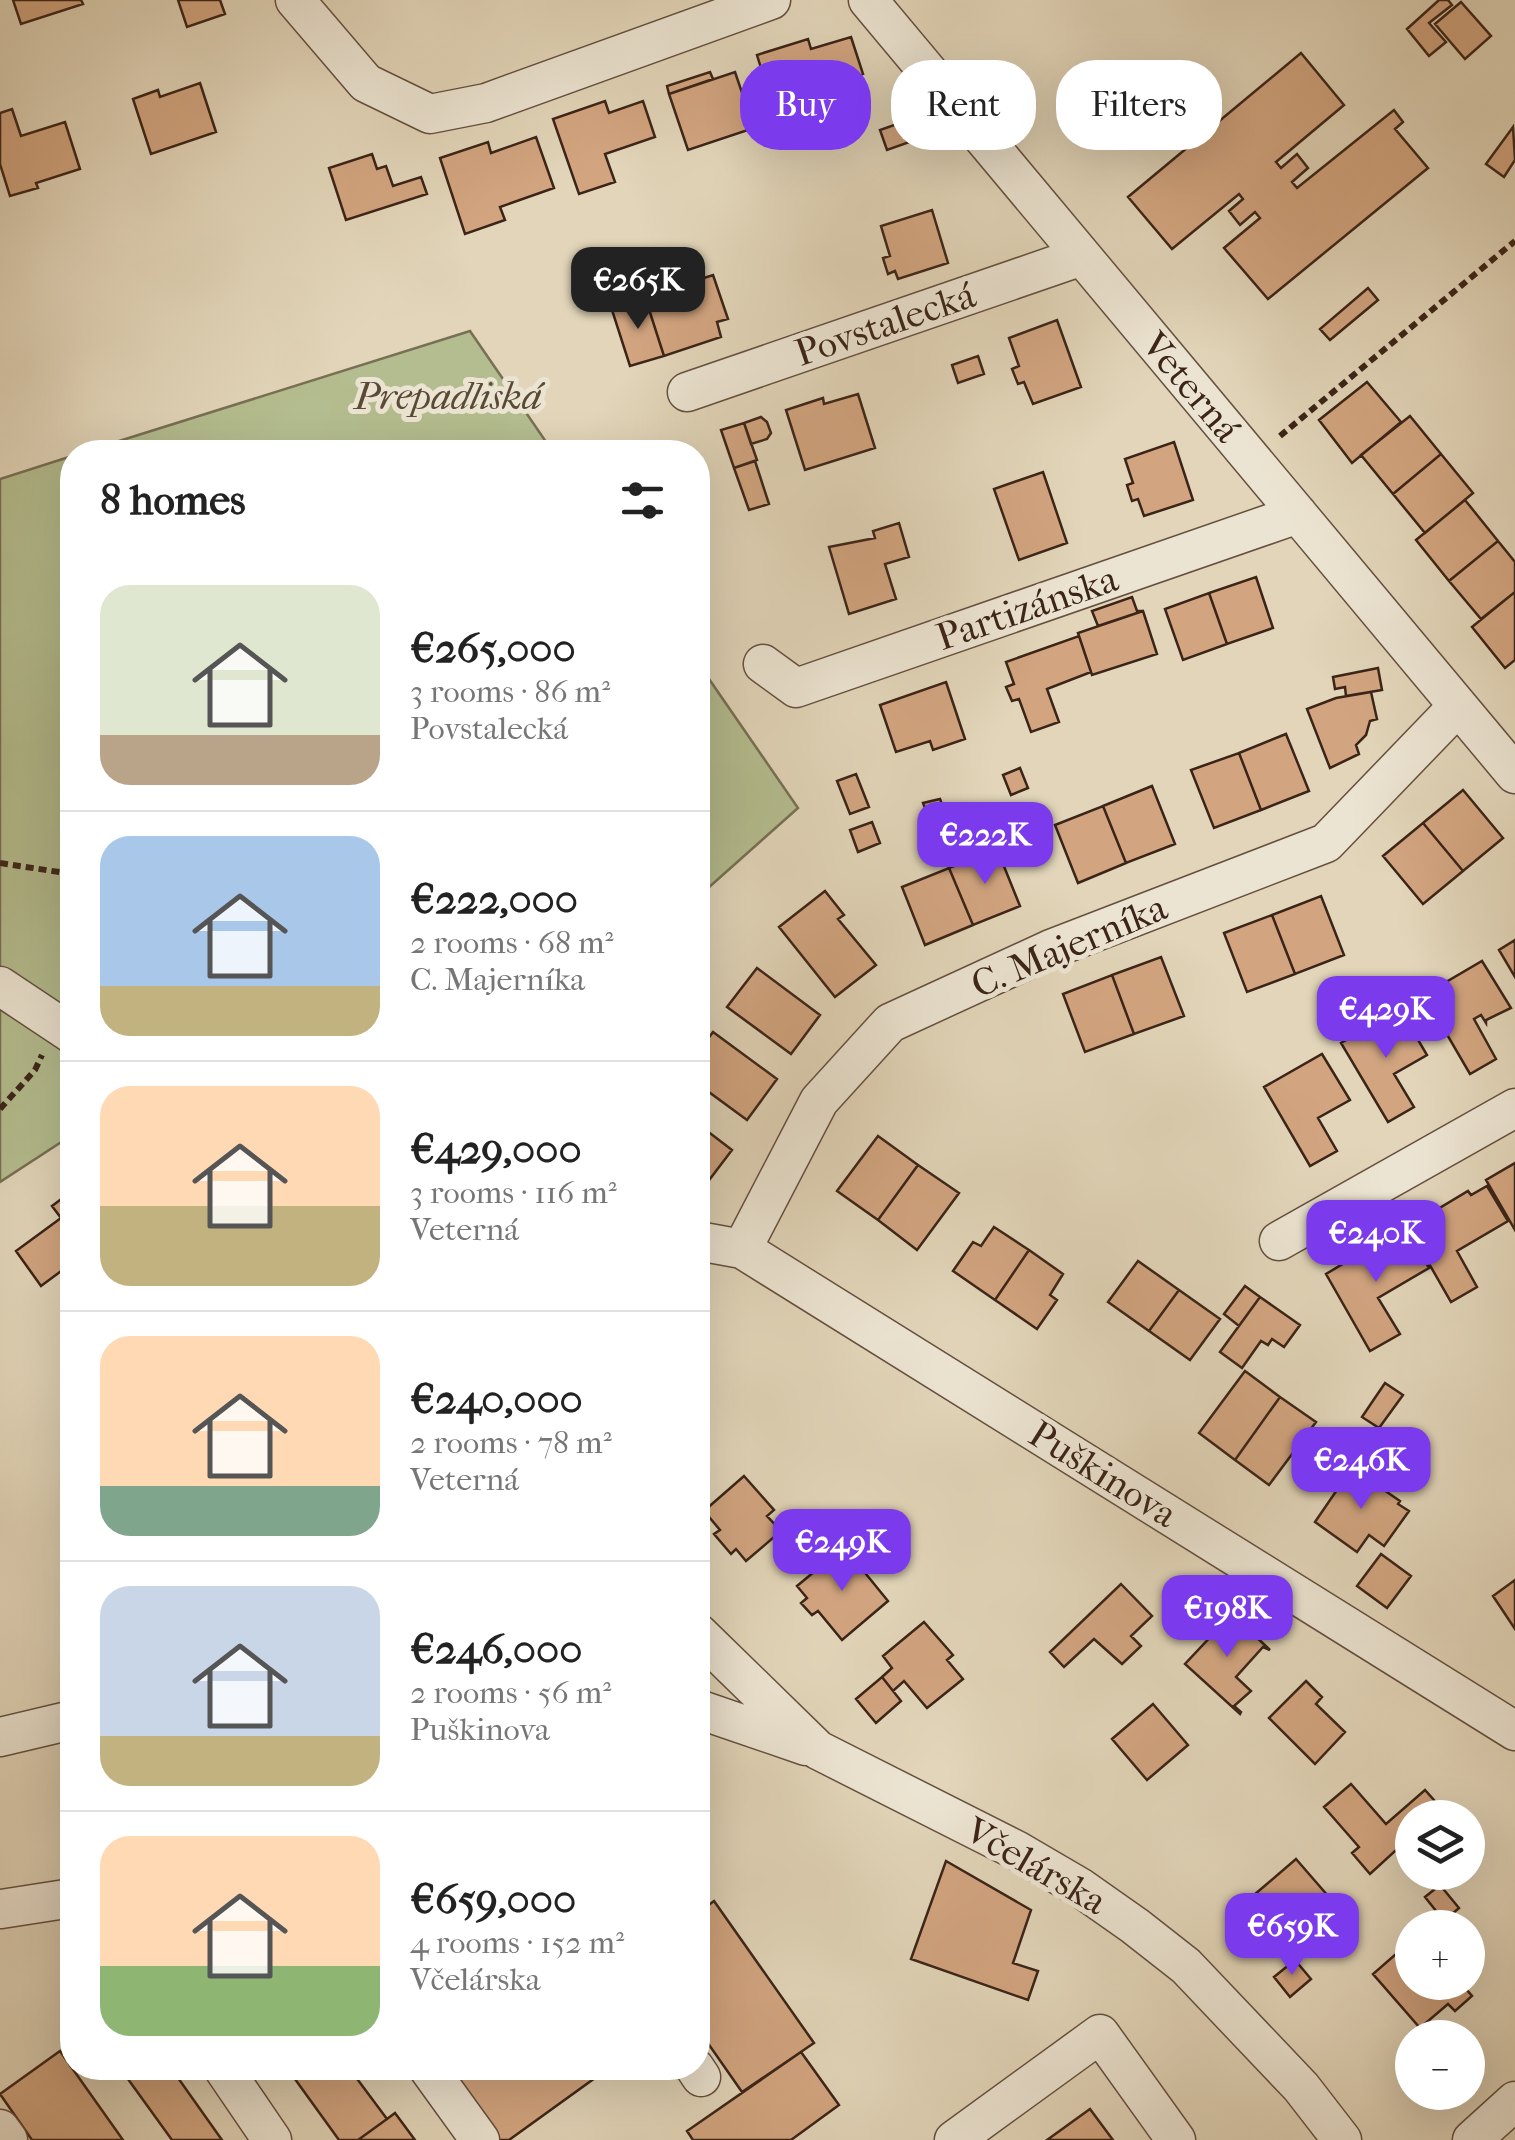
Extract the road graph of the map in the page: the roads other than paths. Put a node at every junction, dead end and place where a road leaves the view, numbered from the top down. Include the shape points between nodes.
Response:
1 (295, 0) edge
2 (772, 0) edge
3 (868, 0) edge
4 (1082, 256) junction
5 (687, 392) dead end
6 (1298, 514) junction
7 (763, 664) dead end
8 (1458, 706) junction
9 (1515, 774) edge
10 (0, 986) edge
11 (60, 1026) edge
12 (1515, 1108) edge
13 (1278, 1241) dead end
14 (710, 1243) edge
15 (742, 1249) junction
16 (710, 1645) edge
17 (710, 1713) edge
18 (60, 1723) edge
19 (1515, 1731) edge
20 (0, 1737) edge
21 (818, 1750) junction
22 (60, 1899) edge
23 (0, 1906) edge
24 (0, 1921) edge
25 (231, 2080) edge
26 (437, 2080) edge
27 (1515, 2101) edge
28 (0, 2129) edge
29 (8, 2140) edge
30 (272, 2140) edge
31 (480, 2140) edge
32 (954, 2140) edge
33 (1176, 2140) edge
34 (1342, 2140) edge
35 (1472, 2140) edge

1 - 2 street via 366,83 430,114 486,103
3 - 4 street, Veterná
4 - 5 street, Povstalecká
4 - 6 street, Veterná
6 - 7 street, Partizánska via 796,688
6 - 8 street, Veterná
8 - 9 street, Veterná
8 - 15 street, C. Majerníka via 1326,843 1052,949 890,1023 819,1101
10 - 11 street
12 - 13 street
14 - 15 street
15 - 19 street, Puškinova
16 - 21 street, Včelárska
17 - 21 street
18 - 20 street
21 - 34 street, Včelárska via 1016,1850 1136,1926 1186,1966
22 - 23 street
23 - 24 street
25 - 30 street
26 - 31 street
27 - 35 street
28 - 29 street
32 - 33 street via 1100,2034

